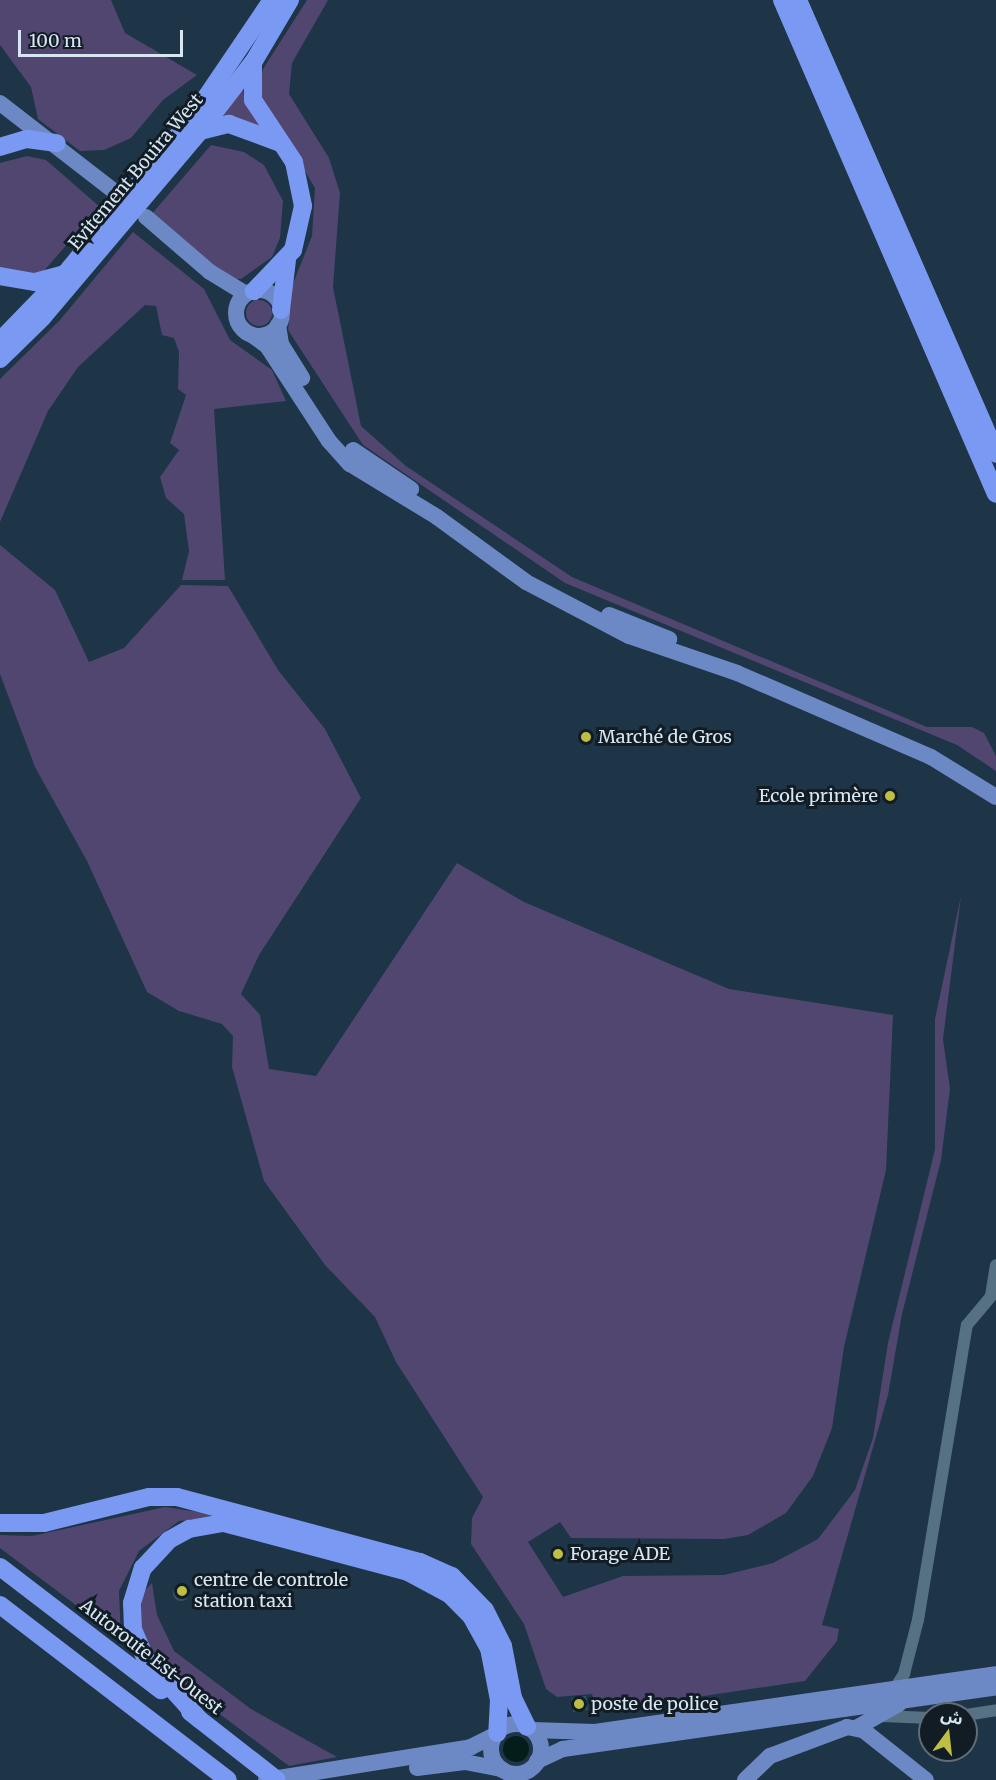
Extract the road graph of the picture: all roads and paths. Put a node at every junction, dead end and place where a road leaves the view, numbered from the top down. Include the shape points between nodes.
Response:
1 (272, 0) edge
2 (290, 0) edge
3 (782, 0) edge
4 (798, 0) edge
5 (254, 61) junction
6 (0, 104) edge
7 (200, 131) junction
8 (278, 142) junction
9 (57, 143) junction
10 (0, 147) edge
11 (132, 194) junction
12 (146, 217) dead end
13 (118, 219) junction
14 (287, 260) junction
15 (210, 272) junction
16 (66, 273) junction
17 (0, 276) edge
18 (250, 292) junction
19 (236, 313) junction
20 (280, 317) junction
21 (252, 335) junction
22 (0, 341) edge
23 (0, 359) edge
24 (996, 454) edge
25 (996, 494) edge
26 (996, 782) edge
27 (996, 797) edge
28 (996, 1265) edge
29 (0, 1524) edge
30 (0, 1567) edge
31 (0, 1605) edge
32 (906, 1666) junction
33 (996, 1674) edge
34 (923, 1684) junction
35 (996, 1688) edge
36 (899, 1695) junction
37 (996, 1710) edge
38 (978, 1712) edge
39 (881, 1716) junction
40 (918, 1718) edge
41 (199, 1719) junction
42 (856, 1728) junction
43 (530, 1729) junction
44 (497, 1733) junction
45 (537, 1761) junction
46 (502, 1769) junction
47 (228, 1780) edge
48 (266, 1780) edge
49 (277, 1780) edge
50 (333, 1780) edge
51 (745, 1780) edge
52 (926, 1780) edge

1 - 11 highway, Evitement Bouira West via 192,118
2 - 5 highway, Evitement Bouira West
3 - 25 highway
4 - 24 highway
5 - 7 highway, Evitement Bouira West
5 - 8 highway via 253,100
6 - 9 main road
7 - 8 highway via 229,124
7 - 11 highway, Evitement Bouira West
8 - 14 highway via 294,162 303,193 300,230
9 - 10 highway via 27,139
9 - 11 main road
11 - 13 highway, Evitement Bouira West
12 - 15 main road
13 - 16 highway, Evitement Bouira West
13 - 23 highway, Evitement Bouira West
14 - 18 highway
14 - 20 highway
15 - 18 main road
15 - 19 main road
16 - 17 highway via 35,282
16 - 22 highway, Evitement Bouira West
18 - 19 main road
18 - 20 main road via 268,292
19 - 21 main road via 240,326
20 - 21 main road via 267,334
20 - 26 main road via 282,344 316,403 358,455 531,572 614,618 756,669 958,758
21 - 27 main road via 267,346 323,433 350,464 437,517 526,582 629,636 737,673 931,757
28 - 32 street via 991,1296 967,1325
29 - 43 highway via 44,1522 149,1497 177,1497 420,1562 452,1576 485,1610 502,1646 513,1698
30 - 41 highway, Autoroute Est-Ouest
31 - 47 highway
32 - 34 street via 910,1678
32 - 36 street
33 - 34 main road
34 - 36 main road
35 - 36 main road
36 - 39 main road
36 - 43 main road via 595,1732
36 - 45 main road via 563,1749
37 - 38 street
39 - 40 street
39 - 42 main road
41 - 44 highway via 146,1660 133,1630 132,1603 143,1568 169,1540 189,1529 224,1523 408,1572 449,1594 471,1616 489,1648 499,1700
41 - 49 highway, Autoroute Est-Ouest
42 - 51 main road via 803,1740 770,1756
42 - 52 main road
43 - 44 main road via 511,1725
43 - 45 main road via 540,1745
44 - 46 main road via 492,1756
44 - 48 main road via 471,1747
45 - 46 main road via 519,1773
46 - 50 main road via 457,1763

